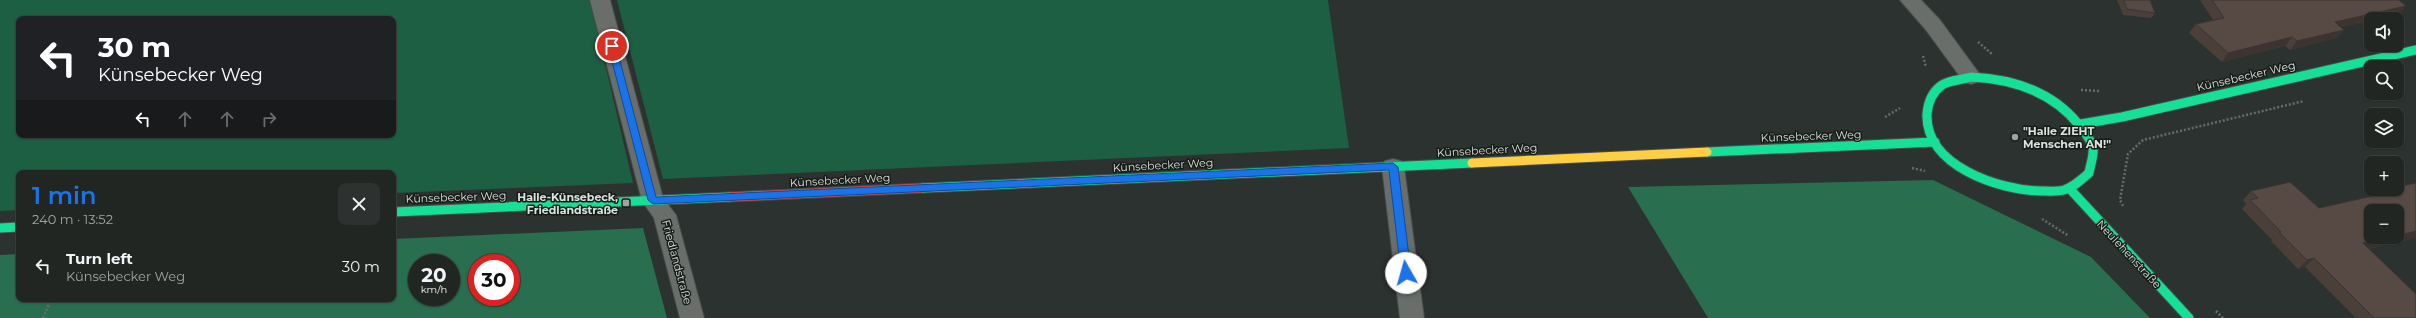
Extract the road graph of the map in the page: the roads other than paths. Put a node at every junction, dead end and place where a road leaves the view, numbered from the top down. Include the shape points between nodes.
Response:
1 (600, 0) edge
2 (1910, 0) edge
3 (2416, 50) edge
4 (1971, 77) junction
5 (2081, 124) junction
6 (1935, 142) junction
7 (1393, 167) junction
8 (2070, 189) junction
9 (653, 200) junction
10 (396, 212) edge
11 (16, 227) edge
12 (0, 228) edge
13 (692, 318) edge
14 (1412, 318) edge
15 (2190, 318) edge

1 - 9 street, Friedlandstraße
2 - 4 street via 1933,25
3 - 5 street, Künsebecker Weg via 2130,116
4 - 5 street via 1998,78 2030,87 2059,104
4 - 6 street via 1944,84 1928,99 1925,119
5 - 8 street via 2093,150 2089,173
6 - 7 street, Künsebecker Weg
6 - 8 street via 1960,168 1997,186 2036,194
7 - 9 street, Künsebecker Weg
7 - 14 street
8 - 15 street, Neulehenstraße
9 - 10 street, Künsebecker Weg
9 - 13 street, Friedlandstraße via 665,215
11 - 12 street

